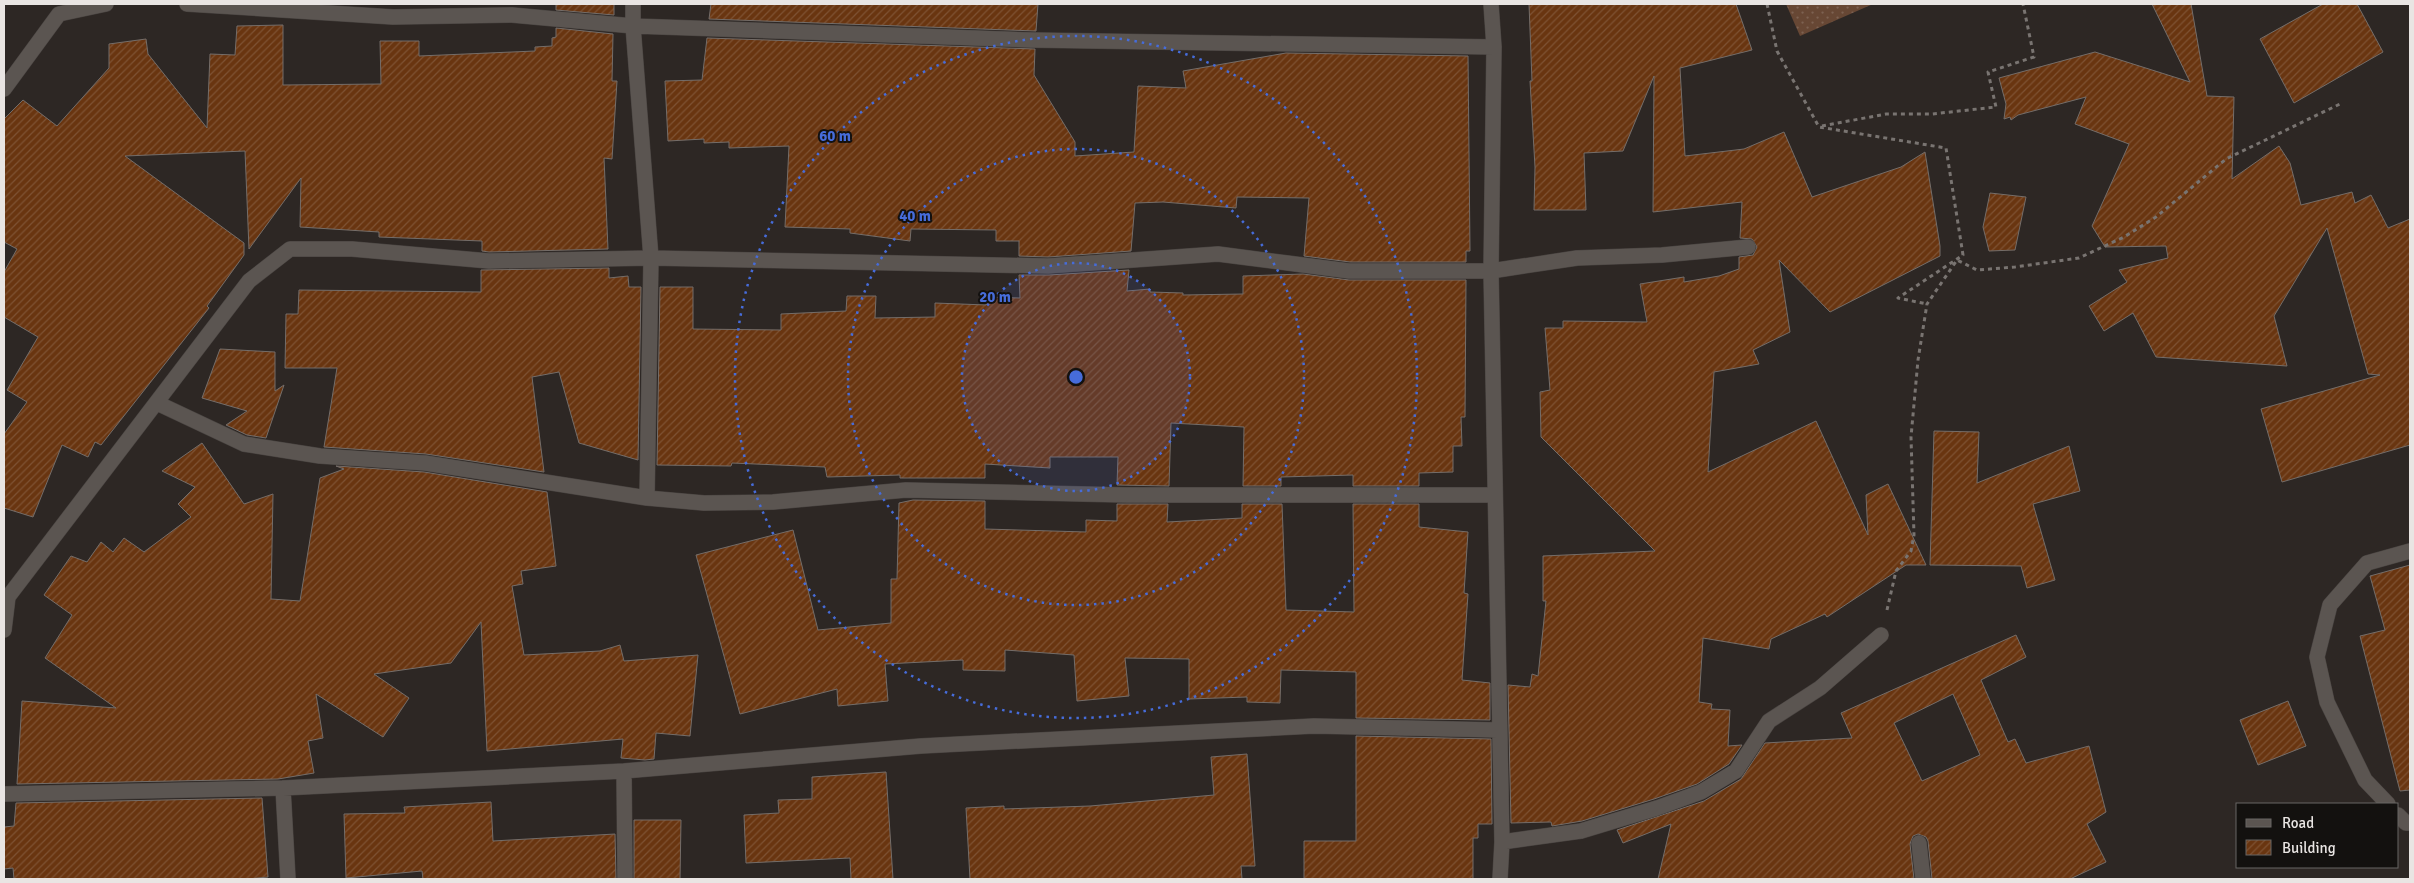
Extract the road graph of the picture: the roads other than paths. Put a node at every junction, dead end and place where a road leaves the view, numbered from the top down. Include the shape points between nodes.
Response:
1 (106, 4) edge
2 (187, 4) edge
3 (633, 4) edge
4 (1490, 4) edge
5 (633, 26) junction
6 (1494, 47) junction
7 (4, 90) edge
8 (1748, 247) dead end
9 (651, 258) junction
10 (1491, 271) junction
11 (157, 403) junction
12 (1495, 494) junction
13 (647, 498) junction
14 (2410, 551) edge
15 (6, 596) edge
16 (4, 630) edge
17 (1881, 635) road end
18 (1498, 730) junction
19 (624, 771) junction
20 (283, 788) junction
21 (4, 794) edge
22 (2387, 803) edge
23 (2399, 816) edge
24 (2410, 823) edge
25 (1502, 842) junction
26 (1919, 843) dead end
27 (288, 879) edge
28 (625, 879) edge
29 (1500, 879) edge
30 (1922, 879) edge

1 - 7 street via 59,14
2 - 5 street via 392,17 512,15
3 - 5 street
4 - 6 street
5 - 6 street via 1031,40
5 - 9 street
6 - 10 street
8 - 10 street via 1576,258
9 - 10 street via 1048,266 1218,254 1349,271
9 - 11 street via 490,261 352,250 290,249 250,281
9 - 13 street
10 - 12 street
11 - 13 street via 244,444 320,456 424,462
11 - 15 street
12 - 13 street via 1126,495 906,490 773,502 704,503
12 - 18 street
14 - 22 street via 2367,563 2330,605 2317,658 2327,702 2365,780
15 - 16 street
17 - 25 street via 1820,688 1769,721 1736,771 1701,792 1581,831
18 - 19 street via 1314,726 921,746
18 - 25 street
19 - 20 street
19 - 28 street
20 - 21 street
20 - 27 street
23 - 24 street
25 - 29 street
26 - 30 street

